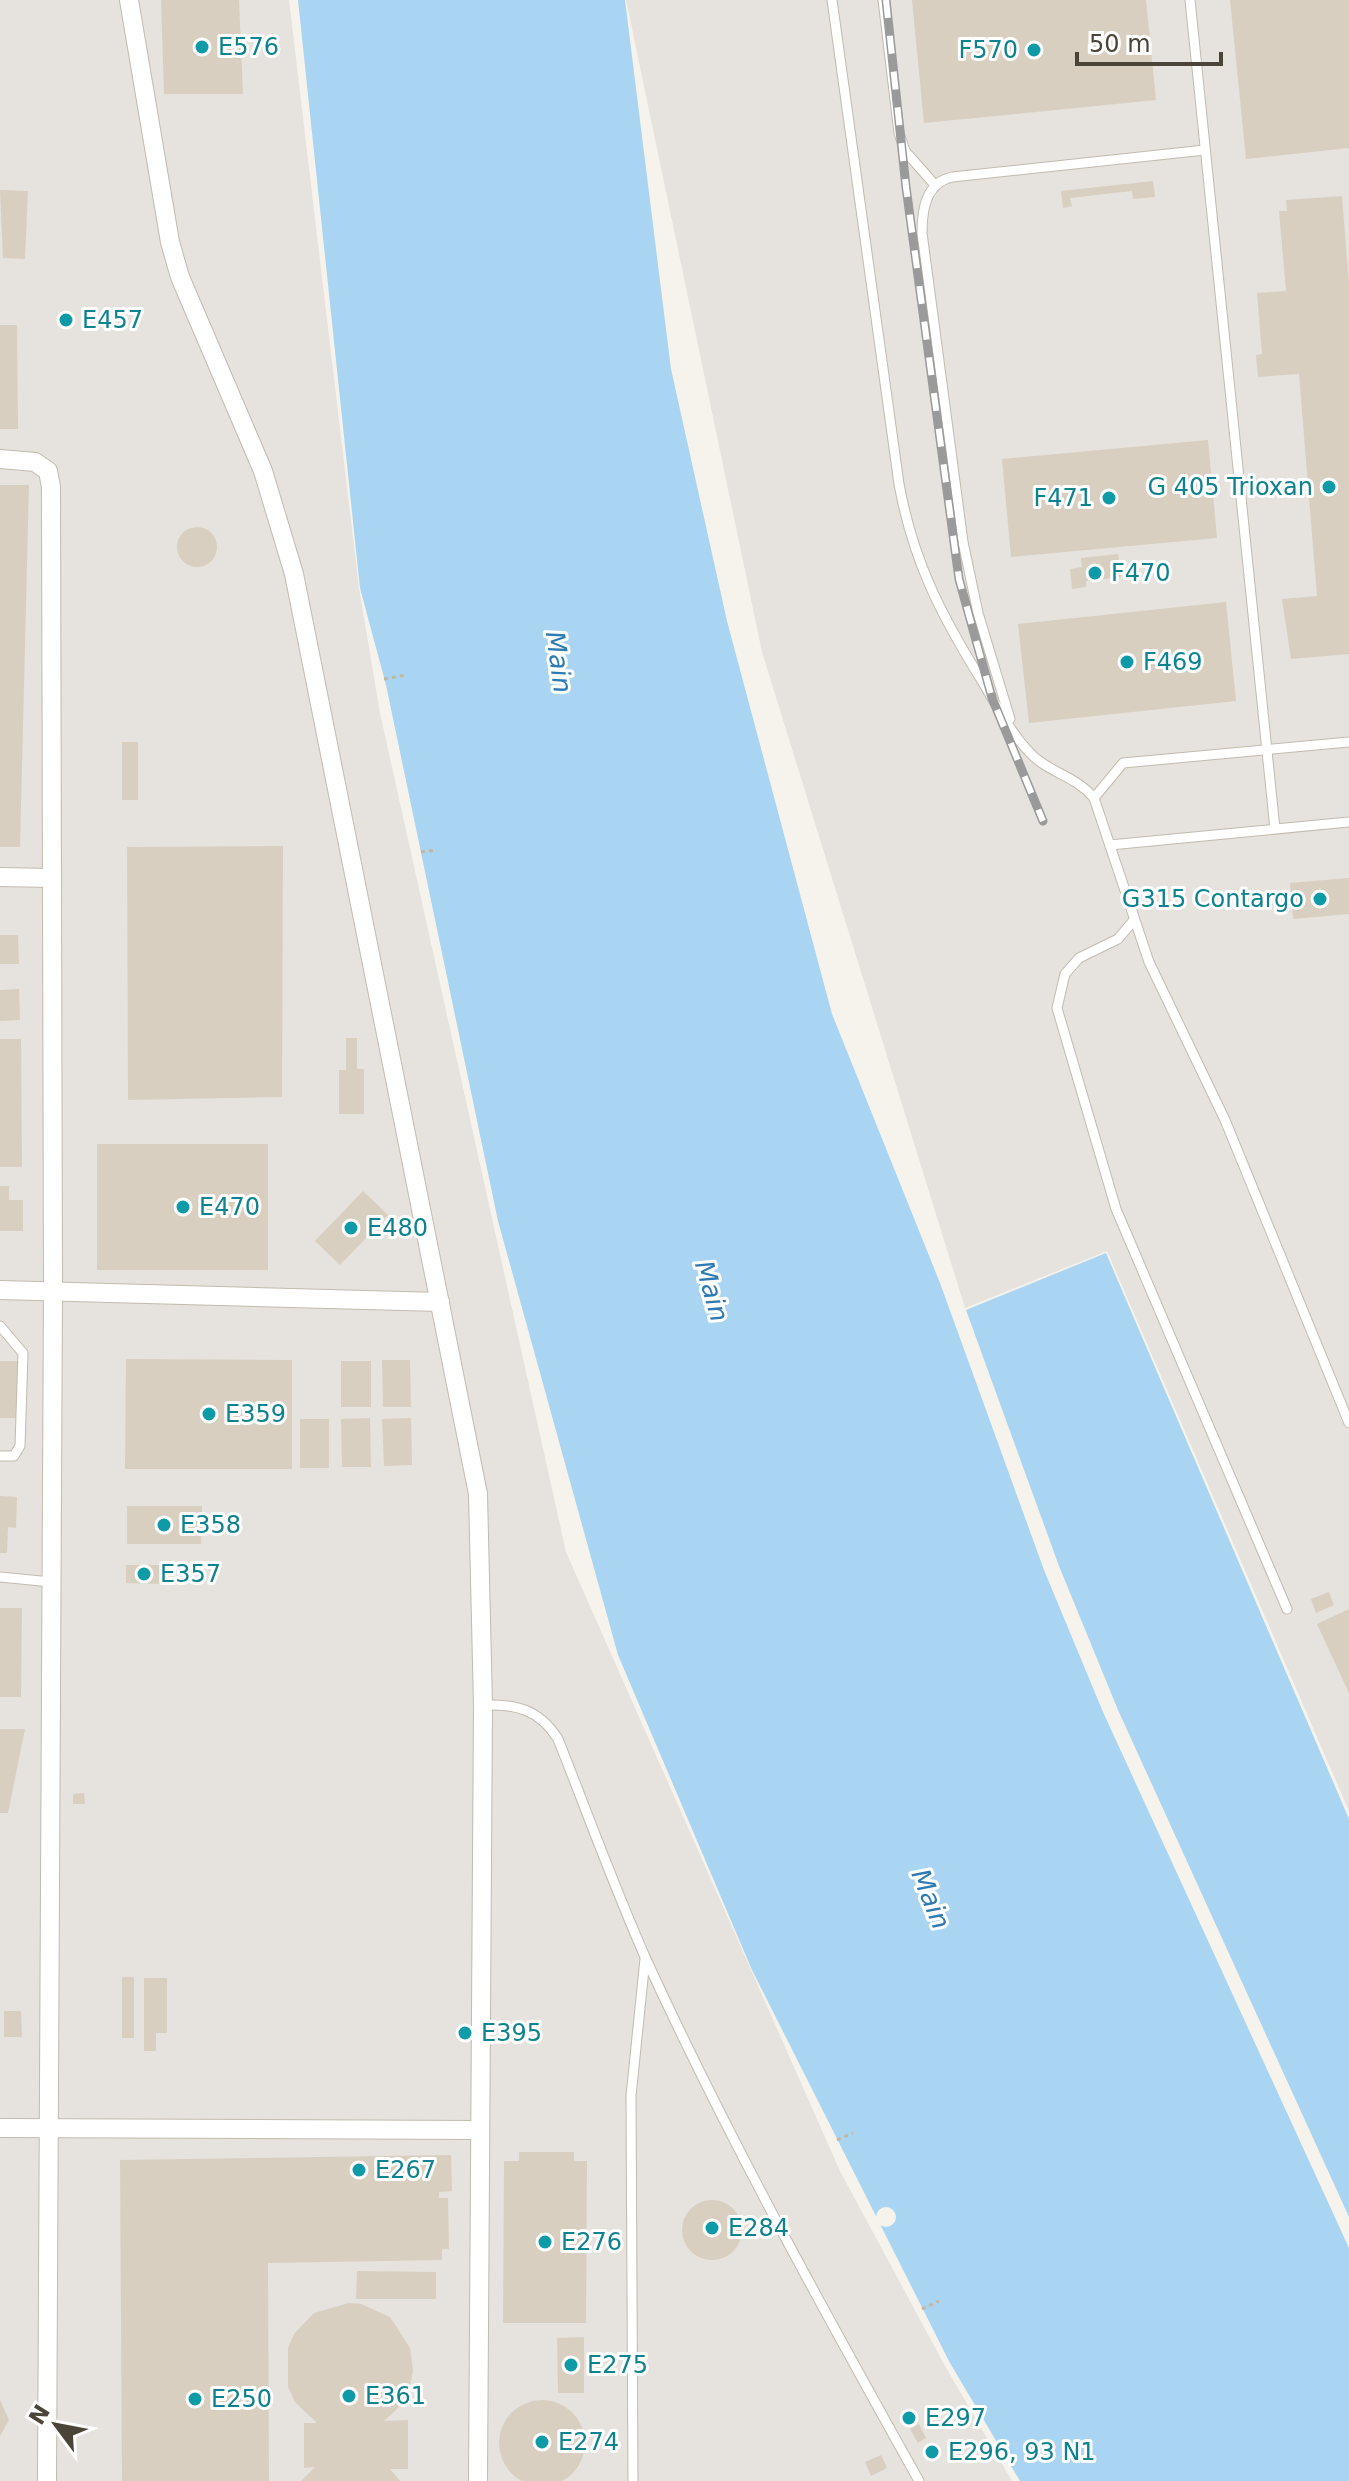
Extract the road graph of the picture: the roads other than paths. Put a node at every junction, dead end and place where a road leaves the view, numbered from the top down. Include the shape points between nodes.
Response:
1 (129, 0) edge
2 (832, 0) edge
3 (883, 0) edge
4 (1190, 0) edge
5 (1205, 150) junction
6 (935, 185) junction
7 (0, 459) edge
8 (1014, 734) junction
9 (1349, 742) edge
10 (1266, 750) junction
11 (1094, 798) junction
12 (1349, 822) edge
13 (1275, 829) junction
14 (1110, 845) junction
15 (0, 877) edge
16 (52, 878) junction
17 (1134, 920) junction
18 (0, 1290) edge
19 (53, 1291) junction
20 (440, 1302) junction
21 (0, 1326) edge
22 (5, 1340) edge
23 (1349, 1423) edge
24 (0, 1456) edge
25 (0, 1577) edge
26 (51, 1582) junction
27 (1287, 1609) dead end
28 (483, 1705) junction
29 (645, 1956) junction
30 (0, 2128) edge
31 (48, 2128) junction
32 (478, 2130) junction
33 (47, 2481) edge
34 (478, 2481) edge
35 (633, 2481) edge
36 (919, 2481) edge

1 - 20 street via 180,277 263,471 294,574
2 - 8 lane via 908,534 946,622
3 - 6 lane via 899,133 905,151
4 - 5 lane
5 - 6 lane via 952,177
5 - 10 lane
6 - 8 lane via 926,199 922,233 963,542
7 - 16 street via 35,462 48,471 51,487
8 - 11 lane via 1042,764 1084,786
9 - 10 lane
10 - 11 lane via 1123,763
10 - 13 lane
11 - 14 lane
12 - 13 lane
13 - 14 lane
14 - 17 lane
15 - 16 street
16 - 19 street
17 - 23 lane via 1225,1120
17 - 27 lane via 1118,939 1079,958 1065,974 1057,1008 1116,1209
18 - 19 street
19 - 20 street
19 - 26 street
20 - 28 street via 478,1494
21 - 22 lane
22 - 24 lane via 23,1353 20,1446 14,1456
25 - 26 lane
26 - 31 street
28 - 29 lane via 519,1705 549,1724
28 - 32 street
29 - 35 lane via 631,2096
29 - 36 lane via 797,2263
30 - 31 street
31 - 32 street
31 - 33 street
32 - 34 street

